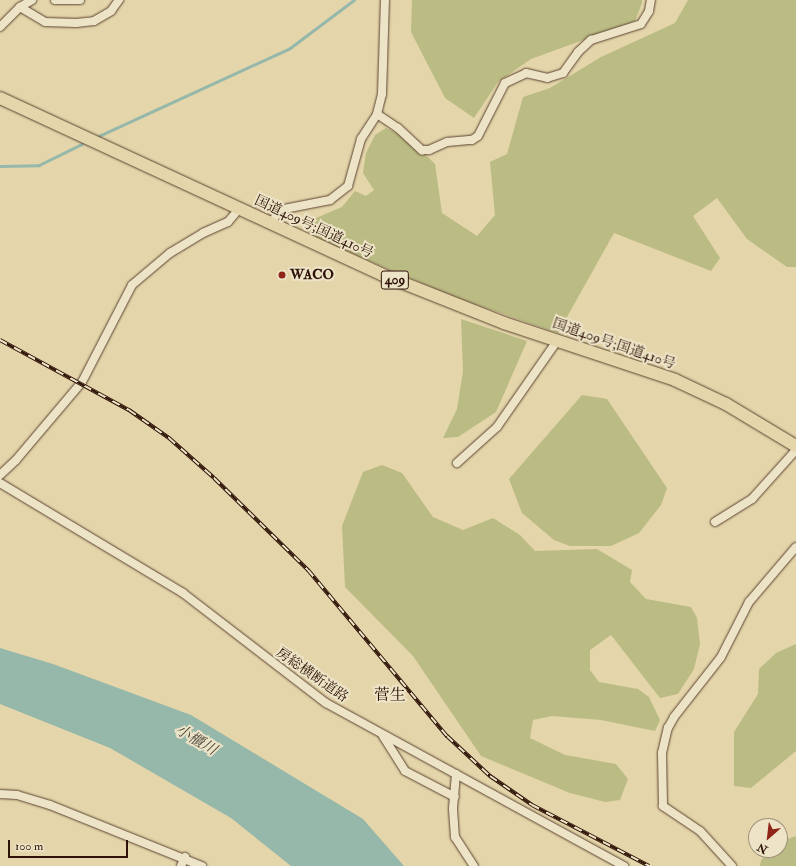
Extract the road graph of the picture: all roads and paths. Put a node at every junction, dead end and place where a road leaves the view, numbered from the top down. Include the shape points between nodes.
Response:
1 (32, 0) edge
2 (55, 0) edge
3 (80, 0) edge
4 (119, 0) edge
5 (385, 0) edge
6 (651, 0) edge
7 (20, 7) junction
8 (0, 28) edge
9 (0, 98) edge
10 (377, 114) junction
11 (239, 209) junction
12 (271, 224) junction
13 (557, 341) junction
14 (796, 446) edge
15 (796, 450) edge
16 (457, 463) dead end
17 (0, 475) edge
18 (0, 483) edge
19 (714, 522) dead end
20 (796, 547) edge
21 (383, 735) junction
22 (456, 774) junction
23 (0, 794) edge
24 (455, 797) junction
25 (186, 857) junction
26 (181, 866) edge
27 (202, 866) edge
28 (474, 866) edge
29 (624, 866) edge
30 (732, 866) edge

1 - 7 street
2 - 3 street
4 - 7 street via 111,11 94,21 76,23 45,22
5 - 10 street via 382,94
6 - 10 street via 649,11 641,24 591,40 578,52 563,73 554,78 526,73 504,84 478,136 472,140 447,142 430,150 422,150 398,128
7 - 8 street
9 - 11 highway, 国道409号;国道410号 / 409
10 - 12 street via 361,139 351,178 341,194 319,203 278,210
11 - 12 highway, 国道409号;国道410号 / 409
11 - 17 street via 228,222 203,233 170,253 132,284 82,382 16,460
12 - 13 highway, 国道409号;国道410号 / 409 via 382,275
13 - 14 highway, 国道409号;国道410号 / 409 via 675,380 726,404
13 - 16 street via 497,427
15 - 19 street via 752,499
18 - 21 street, 房総横断道路 via 182,593 326,703
20 - 30 street via 749,602 721,657 674,717 668,728 662,753 663,806 700,831
21 - 22 street, 房総横断道路
21 - 24 street via 405,771
22 - 24 street
22 - 29 street, 房総横断道路
23 - 25 street via 17,795 50,805
24 - 28 street via 455,837
25 - 26 street
25 - 27 street

